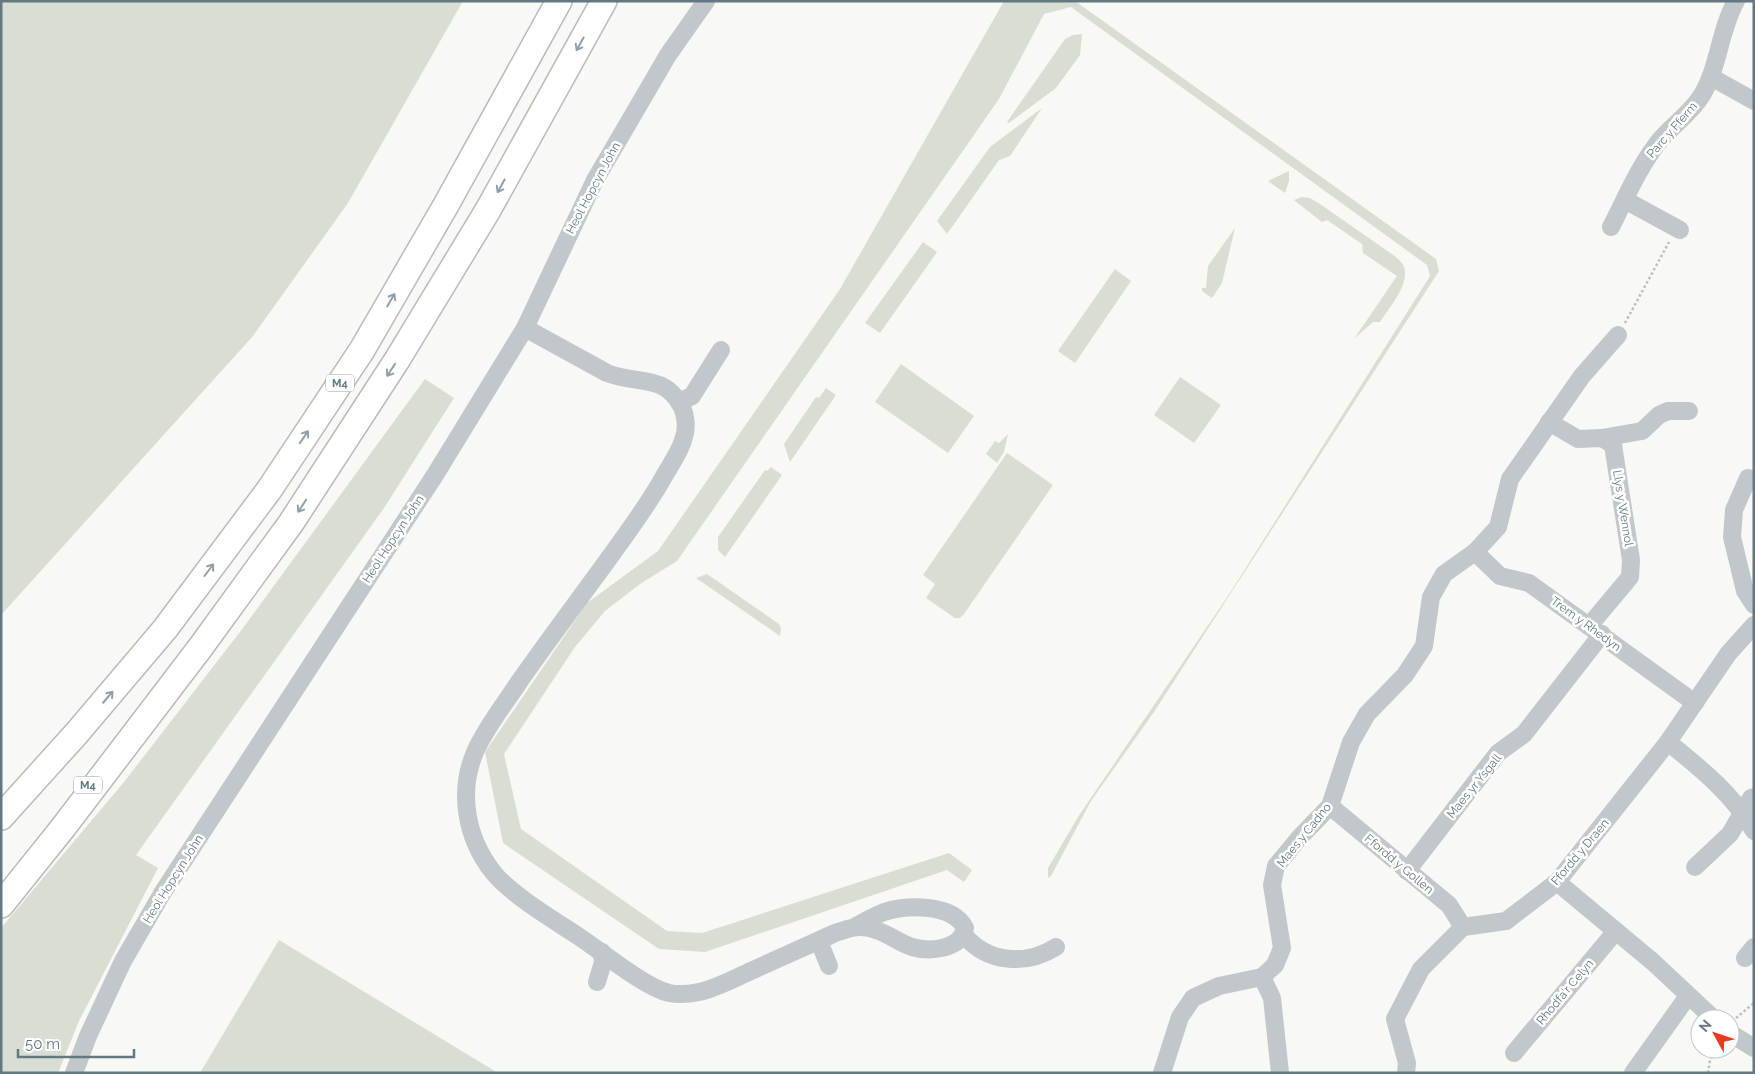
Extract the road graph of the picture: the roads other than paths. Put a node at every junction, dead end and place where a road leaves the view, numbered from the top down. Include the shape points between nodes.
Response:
1 (559, 1) edge
2 (604, 1) edge
3 (706, 1) edge
4 (1736, 1) edge
5 (1711, 77) junction
6 (1754, 101) edge
7 (1625, 200) junction
8 (1611, 227) dead end
9 (1675, 236) road end
10 (525, 328) junction
11 (1618, 335) road end
12 (721, 350) dead end
13 (679, 402) junction
14 (1689, 411) dead end
15 (1549, 422) junction
16 (1602, 438) junction
17 (1748, 478) dead end
18 (1475, 552) junction
19 (1754, 605) edge
20 (1754, 625) edge
21 (1596, 630) junction
22 (169, 689) junction
23 (1695, 703) junction
24 (76, 734) junction
25 (1668, 742) junction
26 (1754, 797) edge
27 (1, 804) edge
28 (1330, 806) junction
29 (1743, 812) junction
30 (1, 817) edge
31 (1754, 831) edge
32 (1695, 867) dead end
33 (1407, 871) junction
34 (1, 878) edge
35 (1557, 882) junction
36 (1, 905) edge
37 (856, 926) junction
38 (1463, 927) junction
39 (1616, 931) junction
40 (964, 934) junction
41 (819, 941) junction
42 (1056, 947) dead end
43 (602, 952) junction
44 (829, 966) dead end
45 (1262, 976) junction
46 (597, 982) dead end
47 (1688, 996) junction
48 (1703, 1009) edge
49 (1740, 1035) edge
50 (1754, 1048) edge
51 (1514, 1053) dead end
52 (74, 1073) edge
53 (1162, 1073) edge
54 (1280, 1073) edge
55 (1406, 1073) edge
56 (1633, 1073) edge

24 -> 1 highway, M4 via 165,629 269,490 356,358 446,205
2 -> 22 highway, M4 via 488,210 397,360 291,523
3 - 10 street, Heol Hopcyn John via 668,55 595,180
4 - 5 street, Parc y Fferm
5 - 6 street
5 - 7 street, Parc y Fferm via 1702,96 1661,139 1643,164
7 - 8 street, Parc y Fferm
7 - 9 street
10 - 13 street via 607,373 658,384
10 - 52 street, Heol Hopcyn John via 435,474 163,892 123,961
11 - 15 street, Maes y Cadno via 1582,376
12 - 13 street via 692,396
13 - 43 street via 686,424 684,437 670,466 648,504 489,727 475,753 468,776 466,801 469,822 475,843 495,875
14 - 16 street via 1668,411 1642,431
15 - 16 street via 1578,439
15 - 18 street, Maes y Cadno via 1510,479 1498,527
16 - 21 street, Llys y Wennol via 1613,445 1631,560 1630,577
17 - 19 street via 1734,510 1732,537 1745,591
18 - 21 street, Trem y Rhedyn via 1500,576 1529,583
18 - 28 street, Maes y Cadno via 1444,574 1431,597 1424,646 1405,675 1367,714 1351,742
20 - 23 street, Ffordd y Draen via 1728,654
21 - 23 street, Trem y Rhedyn
21 - 33 street, Maes yr Ysgall via 1524,734 1498,753
22 - 34 highway, M4 via 71,805
22 - 36 highway
23 - 25 street, Ffordd y Draen
24 - 27 highway
24 - 30 highway, M4
25 - 29 street via 1719,785
25 - 35 street, Ffordd y Draen
26 - 29 street
28 - 33 street, Ffordd y Gollen
28 - 45 street, Maes y Cadno via 1276,866 1272,885 1282,948 1276,965
29 - 31 street
29 - 32 street via 1730,834
33 - 38 street, Ffordd y Gollen via 1449,905
35 - 38 street, Ffordd y Draen via 1506,921
35 - 39 street
37 - 40 street via 876,929 912,947 926,950 950,946
37 - 40 street via 885,912 923,908 956,917 965,928
37 - 41 street
38 - 55 street via 1421,969 1395,1019 1407,1063
39 - 47 street
39 - 51 street, Rhodfa'r Celyn
40 - 42 street via 978,949 1016,960 1045,954
41 - 43 street via 714,988 685,995 655,988
41 - 44 street
43 - 46 street via 603,962
45 - 53 street via 1220,986 1193,998 1180,1017
45 - 54 street via 1272,998
47 - 48 street
47 - 56 street
49 - 50 street

